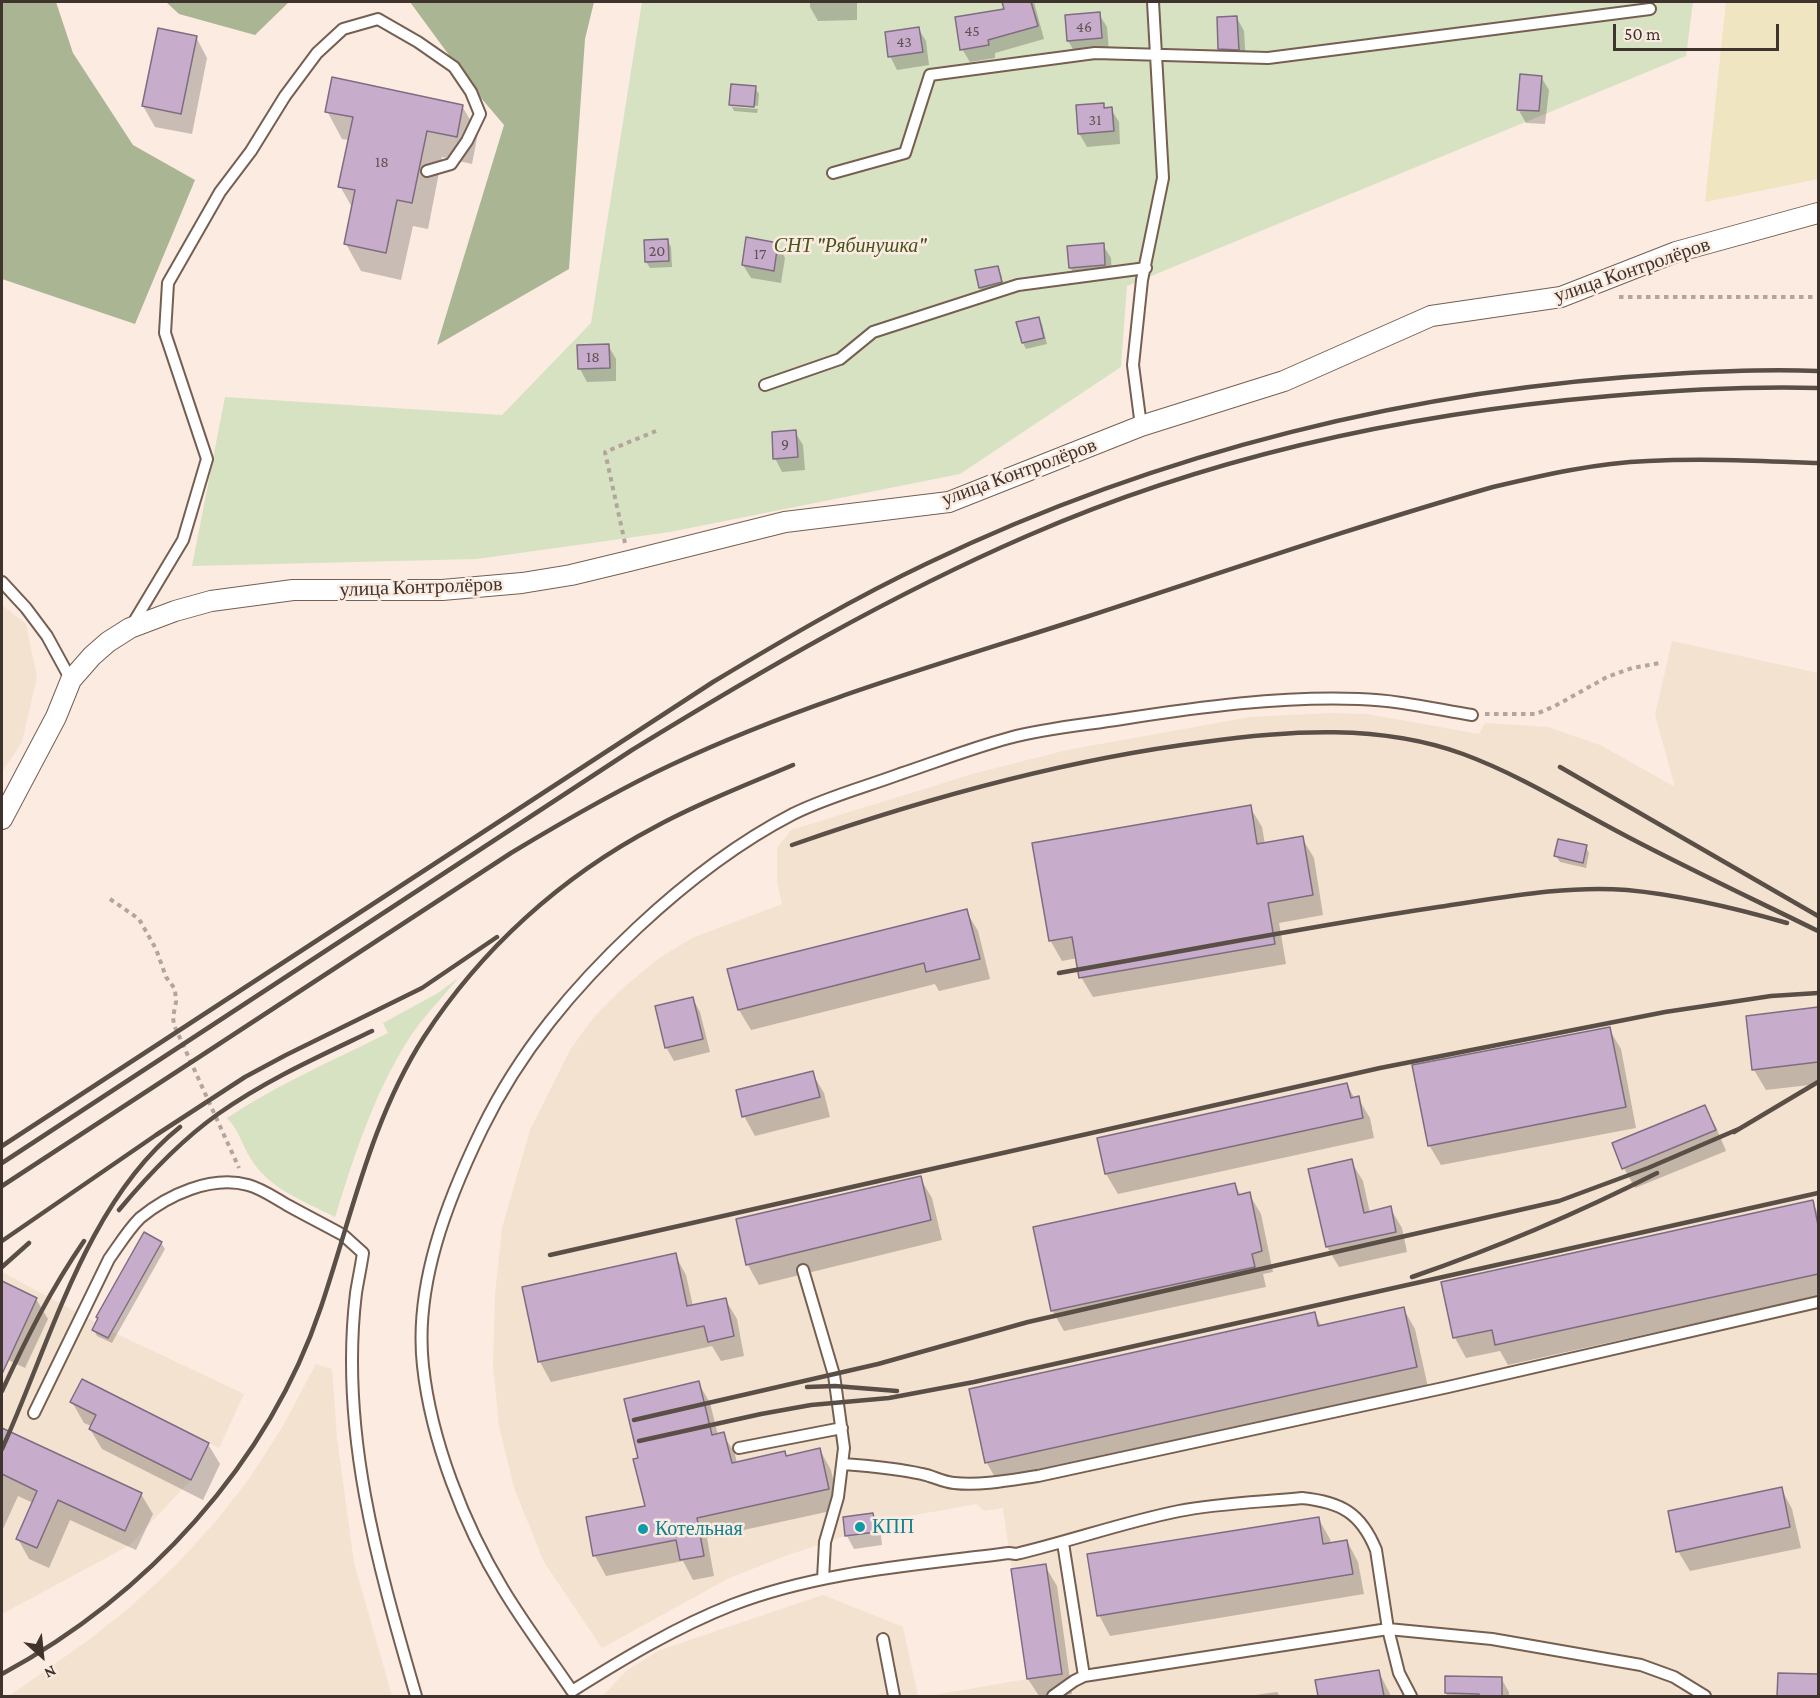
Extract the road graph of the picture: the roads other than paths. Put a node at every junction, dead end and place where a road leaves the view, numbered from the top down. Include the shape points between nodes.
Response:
1 (1153, 2) edge
2 (1650, 9) dead end
3 (1156, 55) junction
4 (427, 171) dead end
5 (833, 173) dead end
6 (1818, 213) edge
7 (1146, 268) junction
8 (765, 385) dead end
9 (1141, 426) junction
10 (2, 582) edge
11 (130, 628) junction
12 (71, 680) junction
13 (1473, 715) road end
14 (2, 819) edge
15 (803, 1270) dead end
16 (1818, 1302) edge
17 (34, 1413) dead end
18 (842, 1428) junction
19 (739, 1448) dead end
20 (843, 1464) junction
21 (1063, 1543) junction
22 (823, 1579) junction
23 (1388, 1629) junction
24 (883, 1639) dead end
25 (1084, 1676) junction
26 (570, 1695) edge
27 (416, 1696) edge
28 (894, 1696) edge
29 (1053, 1696) edge
30 (1412, 1696) edge
31 (1705, 1696) edge

1 - 3 lane
2 - 3 lane via 1269,58
3 - 5 lane via 1095,53 930,75 905,153
3 - 7 lane via 1163,178
4 - 11 lane via 451,164 467,141 480,114 471,92 454,67 378,19 343,29 317,53 285,96 220,192 168,283 165,333 207,459 183,540
6 - 9 street, улица Контролёров via 1676,252 1561,297 1431,316 1284,381
7 - 8 lane via 1018,285 873,332 840,359
7 - 9 lane via 1133,365
9 - 11 street, улица Контролёров via 949,502 785,522 571,575 480,588 303,590 254,595 175,610
10 - 12 lane via 47,636
11 - 12 street, улица Контролёров via 92,656
12 - 14 street, улица Контролёров via 56,717
13 - 26 lane via 1362,699 1274,700 1041,731 972,749 794,813 714,862 674,893 602,960 547,1023 493,1106 470,1153 437,1242 425,1290 422,1329 422,1364 429,1402 458,1495 502,1588
15 - 18 lane via 834,1375
16 - 20 lane via 1038,1476 953,1483 884,1467
17 - 27 lane via 124,1236 140,1219 175,1195 229,1183 247,1185 343,1235 363,1253 353,1340 354,1424 371,1533
18 - 19 lane
18 - 20 lane
20 - 22 lane via 825,1542
21 - 22 lane via 1016,1554
21 - 23 lane via 1127,1522 1182,1510 1302,1498 1320,1500 1346,1509 1371,1538
21 - 25 lane
22 - 26 lane via 732,1605 646,1647
23 - 25 lane
23 - 30 lane via 1399,1673
23 - 31 lane via 1492,1639 1641,1665 1674,1677
24 - 28 lane
25 - 29 lane

